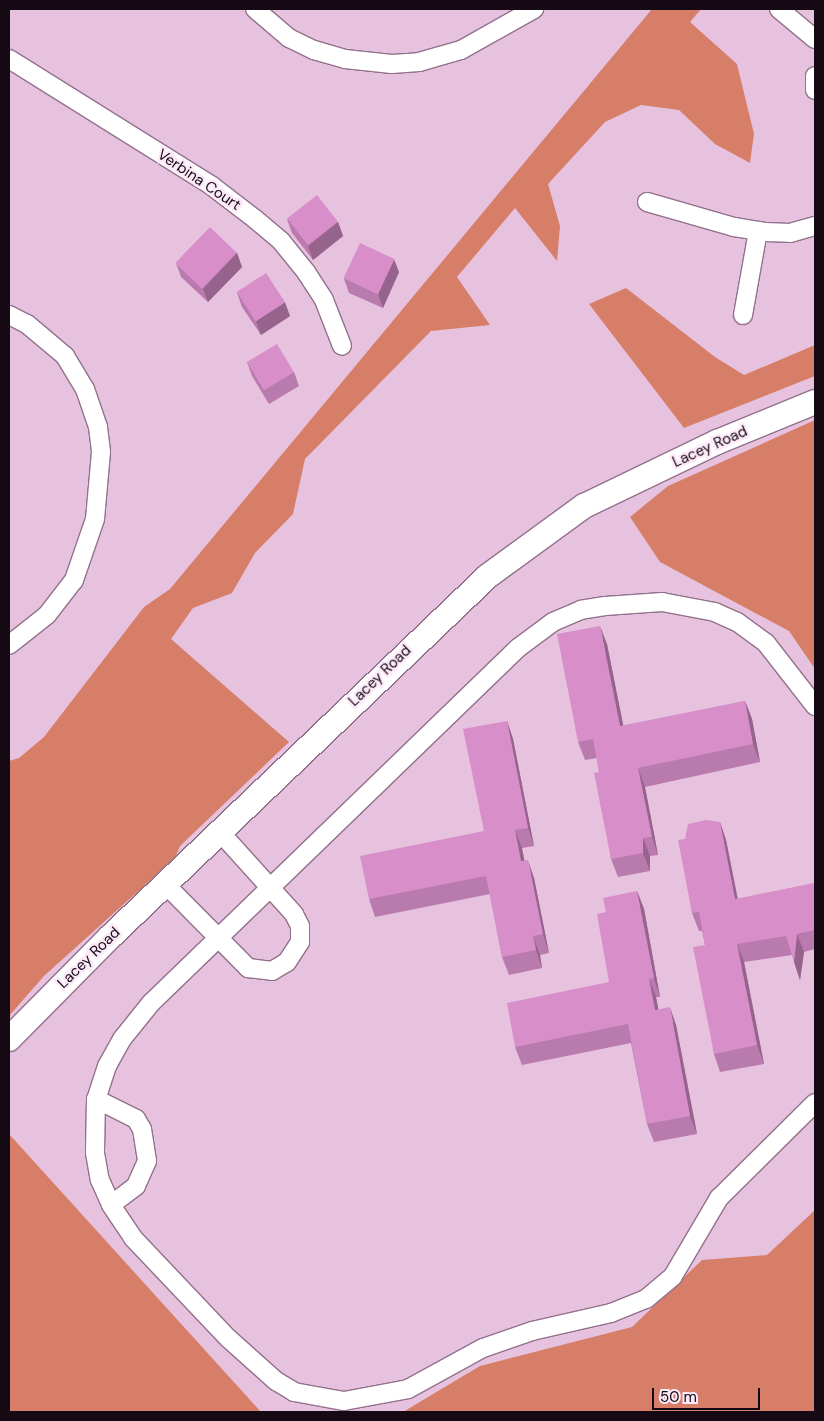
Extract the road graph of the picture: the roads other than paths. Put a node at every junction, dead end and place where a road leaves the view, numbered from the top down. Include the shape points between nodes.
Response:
1 (255, 9) edge
2 (534, 9) edge
3 (779, 9) edge
4 (815, 39) edge
5 (9, 59) edge
6 (815, 76) edge
7 (815, 90) edge
8 (647, 202) dead end
9 (815, 226) edge
10 (758, 231) junction
11 (9, 314) edge
12 (743, 315) dead end
13 (342, 346) dead end
14 (815, 402) edge
15 (9, 645) edge
16 (815, 706) edge
17 (220, 832) junction
18 (166, 885) junction
19 (270, 888) junction
20 (217, 939) junction
21 (9, 1039) edge
22 (96, 1099) junction
23 (815, 1103) edge
24 (111, 1205) junction

1 - 2 street via 288,38 314,50 345,59 392,64 419,62 461,50
3 - 4 street
5 - 13 street, Verbina Court via 212,186 281,241 324,300
6 - 7 street
8 - 10 street
9 - 10 street via 790,233
10 - 12 street
11 - 15 street via 27,324 65,356 85,389 98,427 101,452 95,519 74,580 47,615
14 - 17 main road, Lacey Road via 717,442 592,502 539,536 488,576 424,634
16 - 19 street via 766,643 737,622 715,612 662,602 581,610 553,622 518,648
17 - 18 main road, Lacey Road
17 - 19 street
18 - 20 street
18 - 21 main road, Lacey Road
19 - 20 street
19 - 20 street via 294,914 300,926 300,942 287,962 272,971 248,968
20 - 22 street via 151,1004 122,1039 107,1066
22 - 24 street via 95,1153 100,1180
22 - 24 street via 136,1119 142,1129 148,1161 136,1186
23 - 24 street via 719,1198 673,1276 646,1299 611,1313 532,1331 483,1348 408,1390 384,1396 330,1401 294,1392 276,1381 229,1340 146,1251

